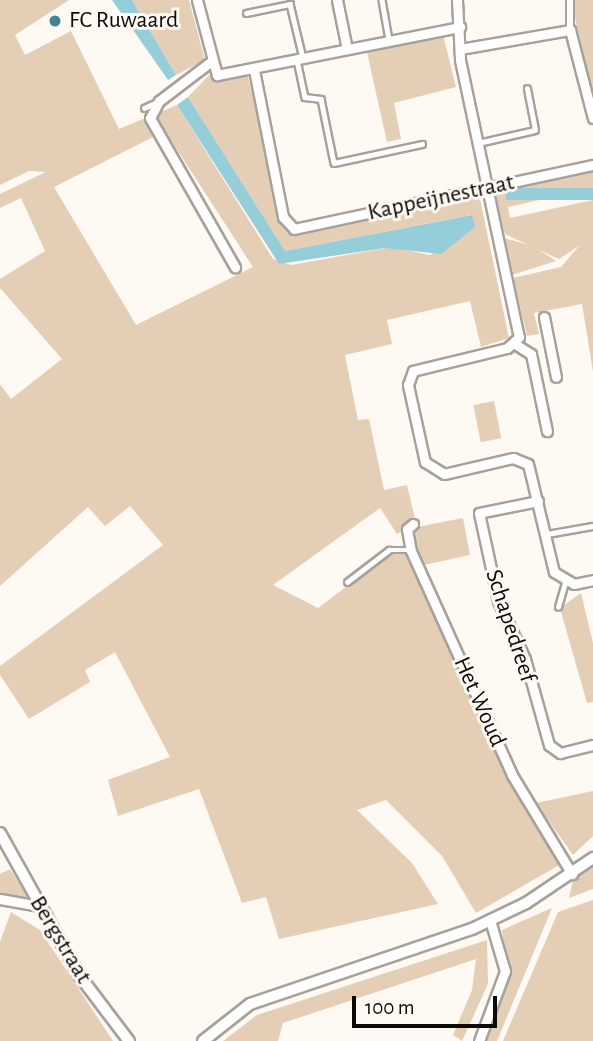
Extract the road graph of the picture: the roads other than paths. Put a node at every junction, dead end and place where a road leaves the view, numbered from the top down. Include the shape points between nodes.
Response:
1 (197, 0) edge
2 (337, 0) edge
3 (382, 0) edge
4 (457, 0) edge
5 (570, 0) edge
6 (246, 13) dead end
7 (460, 27) junction
8 (570, 30) junction
9 (389, 40) junction
10 (347, 49) junction
11 (460, 49) junction
12 (300, 59) junction
13 (209, 64) junction
14 (254, 70) junction
15 (527, 89) dead end
16 (159, 101) junction
17 (144, 108) dead end
18 (593, 118) edge
19 (477, 143) junction
20 (422, 144) dead end
21 (593, 165) edge
22 (488, 188) junction
23 (235, 267) dead end
24 (544, 317) dead end
25 (515, 344) junction
26 (550, 347) junction
27 (528, 351) junction
28 (556, 377) dead end
29 (547, 431) dead end
30 (538, 501) junction
31 (413, 524) dead end
32 (593, 526) edge
33 (547, 534) junction
34 (411, 551) junction
35 (593, 580) edge
36 (347, 582) dead end
37 (565, 582) junction
38 (558, 607) dead end
39 (593, 745) edge
40 (0, 833) edge
41 (593, 858) edge
42 (572, 874) junction
43 (0, 899) edge
44 (39, 906) junction
45 (490, 920) junction
46 (129, 1041) edge
47 (202, 1041) edge
48 (479, 1041) edge

1 - 13 street
2 - 10 street
3 - 9 lane
4 - 7 street
5 - 8 street
6 - 12 lane via 290,4
7 - 9 street
7 - 11 street
8 - 11 street
8 - 18 street
9 - 10 street
10 - 12 street
11 - 19 street
12 - 14 street
12 - 20 lane via 305,97 321,99 334,163
13 - 14 street via 217,75
13 - 16 street
14 - 22 street, Kappeijnestraat via 288,226 300,229
15 - 19 lane via 535,130
16 - 17 lane
16 - 23 street via 150,118
19 - 22 street
21 - 22 street, Kappeijnestraat
22 - 25 street via 519,330
24 - 26 street
25 - 27 street
25 - 30 street via 419,369 408,384 429,469 444,474 518,459 532,470
26 - 27 street
26 - 28 street
27 - 29 street
30 - 33 street
30 - 39 street, Schapedreef via 480,513 498,601 525,659 549,745 560,752
31 - 34 street, Het Woud via 407,529
32 - 33 lane
33 - 37 street via 554,572
34 - 36 lane via 389,550
34 - 42 street, Het Woud via 512,775
35 - 37 street
37 - 38 lane
40 - 44 street, Bergstraat
41 - 42 street
42 - 45 street
43 - 44 street
44 - 46 street, Bergstraat
45 - 47 street via 403,957 250,1004
45 - 48 street via 505,971

